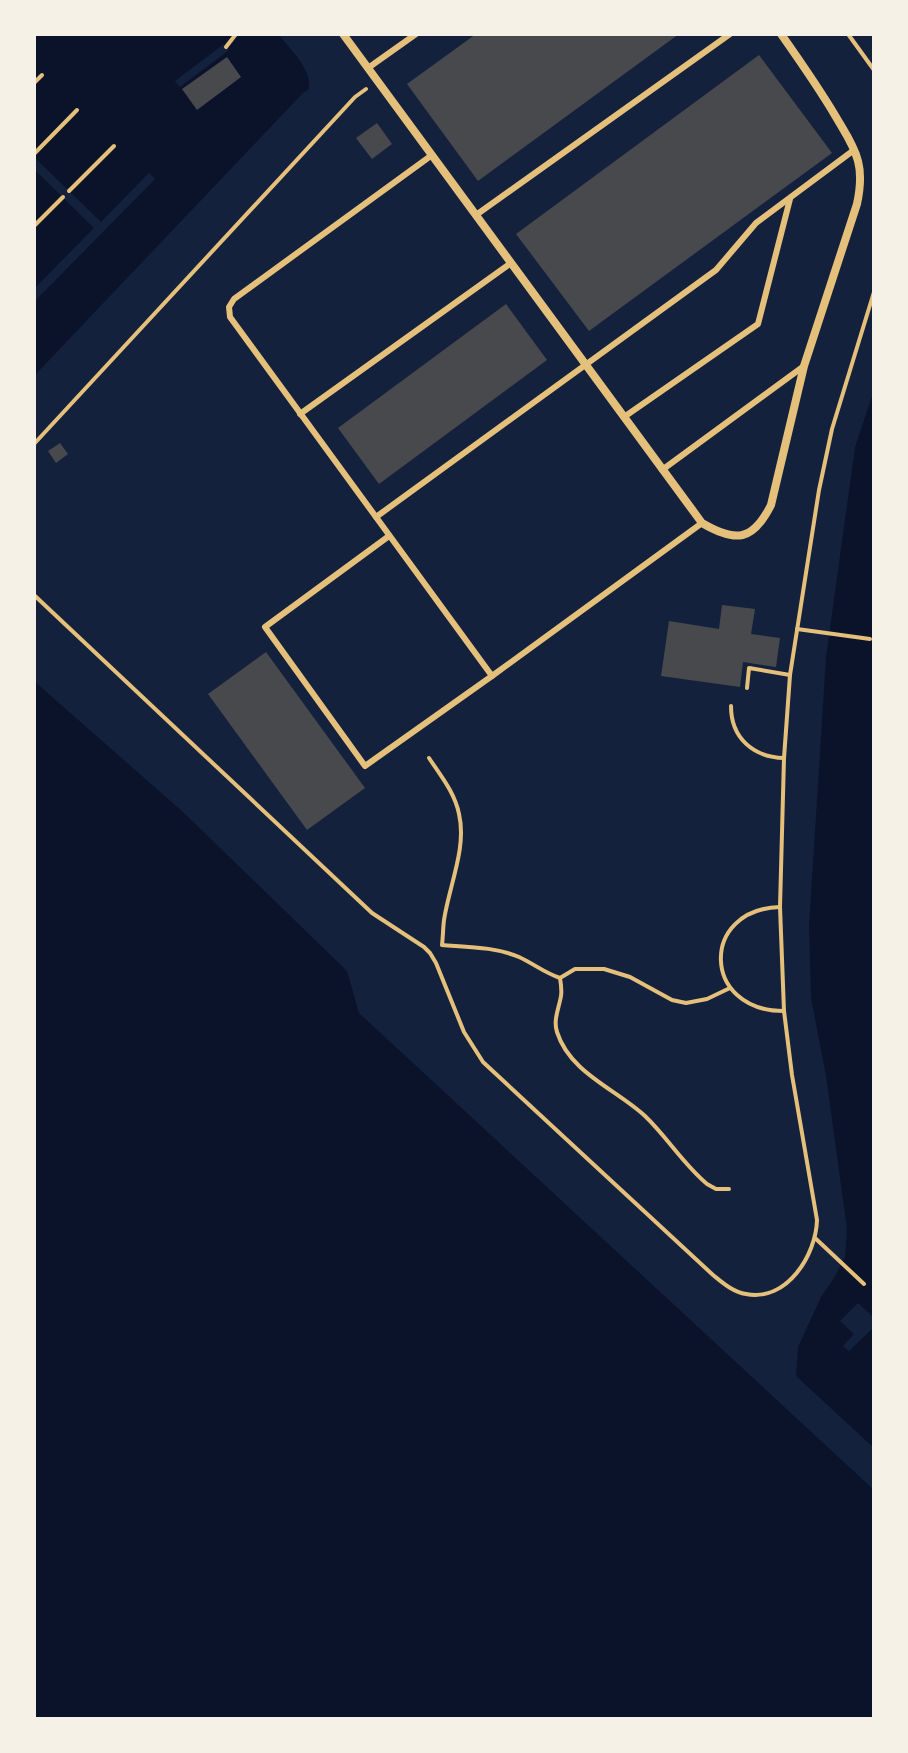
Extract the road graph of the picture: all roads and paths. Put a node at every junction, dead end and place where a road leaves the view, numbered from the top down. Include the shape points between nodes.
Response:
1 (236, 34) edge
2 (343, 34) edge
3 (416, 34) edge
4 (730, 34) edge
5 (781, 34) edge
6 (848, 34) edge
7 (226, 47) dead end
8 (368, 68) junction
9 (874, 70) edge
10 (42, 75) dead end
11 (377, 80) junction
12 (34, 83) edge
13 (77, 110) dead end
14 (114, 146) dead end
15 (854, 150) junction
16 (34, 154) edge
17 (432, 155) junction
18 (69, 191) dead end
19 (63, 197) dead end
20 (790, 198) junction
21 (476, 215) junction
22 (34, 226) edge
23 (511, 263) junction
24 (874, 292) edge
25 (585, 364) junction
26 (804, 366) junction
27 (300, 414) junction
28 (624, 417) junction
29 (34, 444) edge
30 (662, 470) junction
31 (376, 517) junction
32 (702, 523) junction
33 (389, 536) junction
34 (34, 595) edge
35 (796, 629) junction
36 (870, 639) dead end
37 (790, 675) junction
38 (492, 676) junction
39 (747, 688) dead end
40 (731, 706) dead end
41 (429, 758) dead end
42 (784, 758) junction
43 (780, 907) junction
44 (560, 978) junction
45 (730, 988) junction
46 (784, 1011) junction
47 (729, 1189) dead end
48 (815, 1238) junction
49 (864, 1284) dead end

1 - 7 path
2 - 8 street
3 - 8 lane
4 - 21 lane
5 - 15 street
6 - 9 path
8 - 11 street
10 - 12 path
11 - 17 street
11 - 29 path via 355,97
13 - 16 path
14 - 18 path
15 - 20 lane
15 - 26 street via 861,177 857,204
17 - 21 street
17 - 27 lane via 231,304 230,317
19 - 22 path
20 - 25 lane via 756,223 716,270
20 - 28 lane via 758,324
21 - 23 street
23 - 25 street
23 - 27 lane
24 - 35 path via 832,429
25 - 28 street
25 - 31 lane
26 - 30 lane
26 - 32 street via 768,512 757,528 733,536
27 - 31 lane
28 - 30 street
30 - 32 street
31 - 33 lane
32 - 38 lane
33 - 38 lane
33 - 38 lane via 265,627 365,766
34 - 48 path via 372,913 430,953 483,1062 713,1275 736,1291 767,1293 799,1270
35 - 36 path
35 - 37 path
37 - 39 path via 749,668
37 - 42 path
40 - 42 path via 744,743 771,758
41 - 44 path via 460,815 442,945 509,953
42 - 43 path
43 - 45 path via 753,911 728,933 721,966
43 - 46 path
44 - 45 path via 575,969 604,969 686,1003
44 - 47 path via 556,1025 574,1060 629,1102 707,1184
45 - 46 path via 751,1006
46 - 48 path via 817,1220
48 - 49 path

